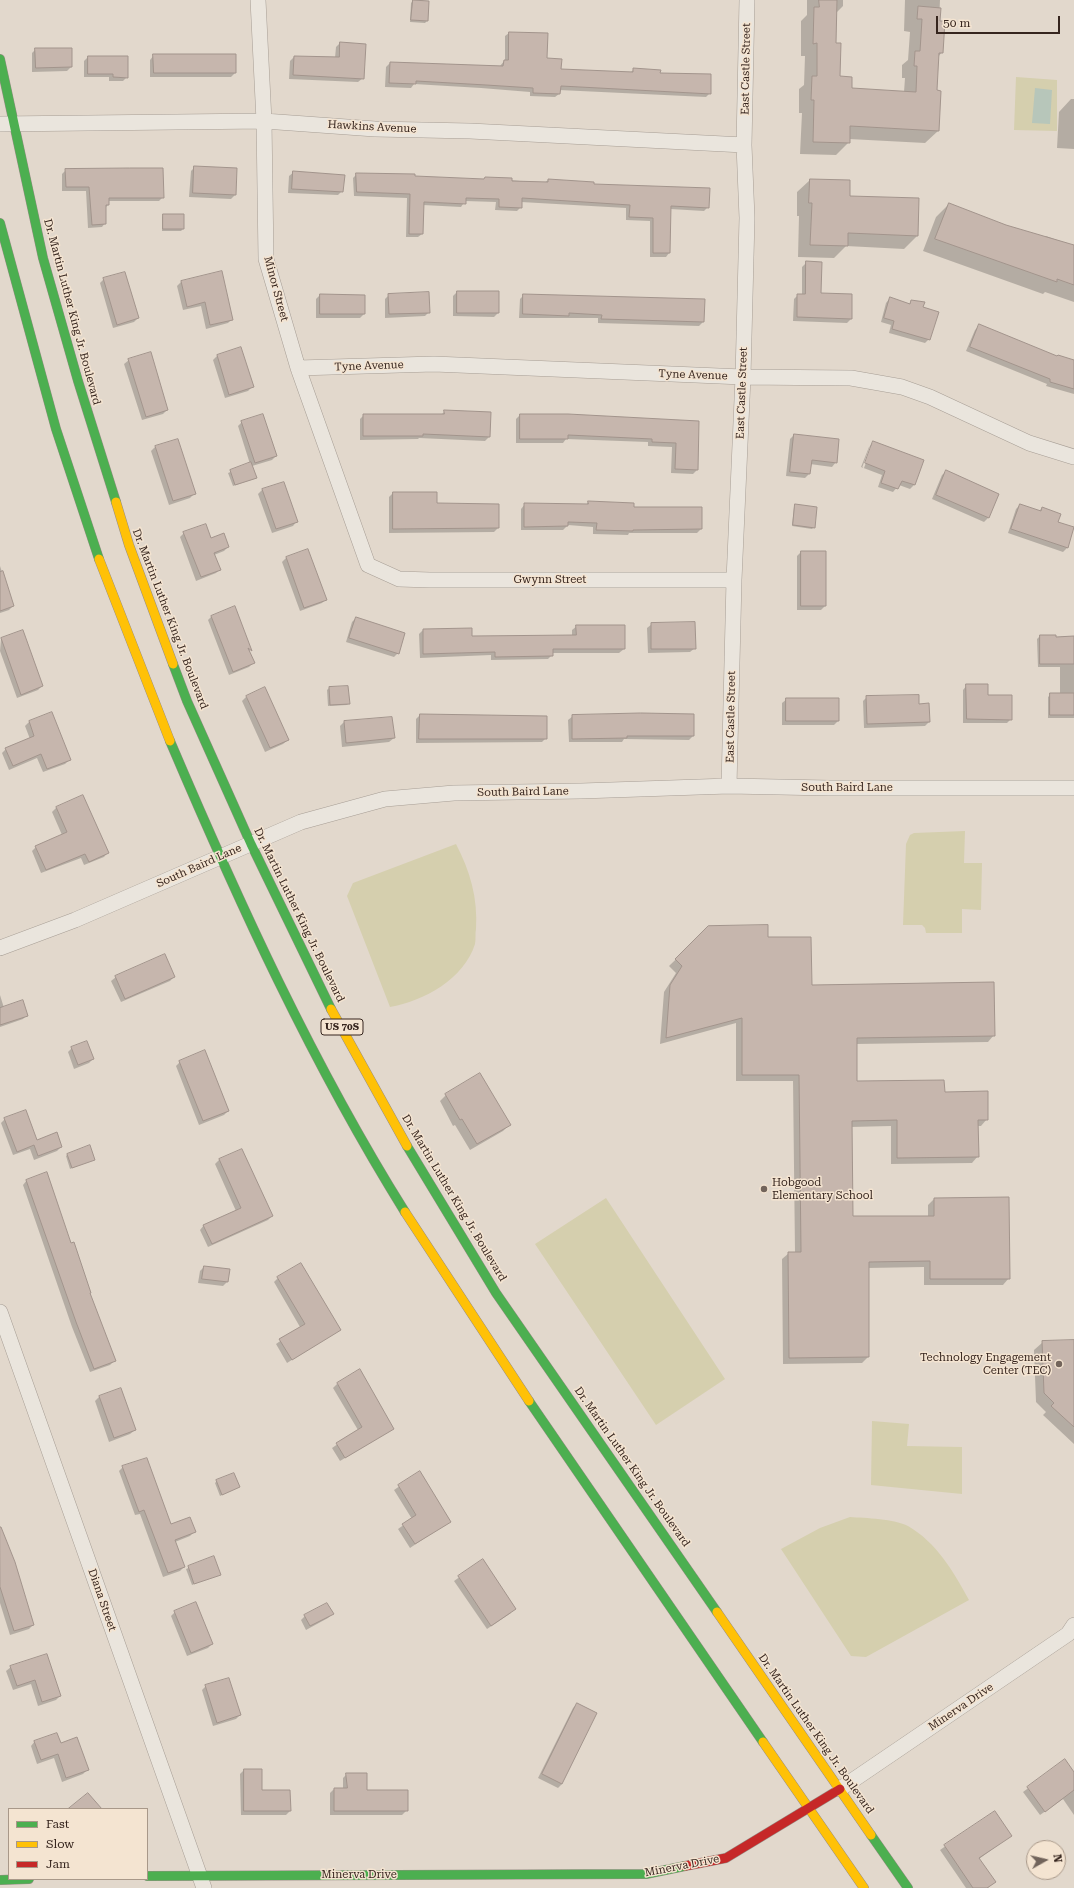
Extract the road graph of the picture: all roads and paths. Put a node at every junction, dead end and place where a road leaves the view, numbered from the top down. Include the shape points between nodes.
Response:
1 (258, 0) edge
2 (747, 0) edge
3 (0, 59) edge
4 (264, 121) junction
5 (7, 124) edge
6 (744, 145) junction
7 (0, 223) edge
8 (298, 368) junction
9 (743, 377) junction
10 (1074, 456) edge
11 (368, 565) joint
12 (734, 580) junction
13 (729, 786) junction
14 (1074, 788) edge
15 (250, 844) junction
16 (220, 858) junction
17 (0, 948) edge
18 (0, 1312) edge
19 (1074, 1625) edge
20 (840, 1789) junction
21 (809, 1809) junction
22 (148, 1876) edge
23 (201, 1881) edge
24 (864, 1888) edge
25 (908, 1888) edge

1 - 4 street, Minor Street
2 - 6 street, East Castle Street
3 - 5 main road, Dr. Martin Luther King Jr. Boulevard / US 70S
4 - 5 street, Hawkins Avenue
4 - 6 street, Hawkins Avenue via 375,129 470,131
4 - 8 street, Minor Street via 266,259
5 - 15 main road, Dr. Martin Luther King Jr. Boulevard / US 70S via 81,394 129,546 187,701
6 - 9 street, East Castle Street via 747,218
7 - 16 main road, US 70S via 25,322 94,547 136,658
8 - 9 street, Tyne Avenue via 434,364
8 - 11 street, Minor Street
9 - 10 street, Tyne Avenue via 851,378 902,387 930,397 1029,443
9 - 12 street, East Castle Street
11 - 12 street, Gwynn Street via 399,578 430,580
12 - 13 street, East Castle Street
13 - 14 street, South Baird Lane
13 - 15 street, South Baird Lane via 454,793 385,799 301,822
15 - 16 street, South Baird Lane
15 - 20 main road, Dr. Martin Luther King Jr. Boulevard / US 70S via 319,986 410,1149 496,1293
16 - 17 street, South Baird Lane via 76,920
16 - 21 main road, US 70S via 342,1105 423,1239 522,1391
18 - 23 street, Diana Street
19 - 20 street, Minerva Drive via 1068,1634
20 - 21 main road, Minerva Drive
20 - 25 main road, Dr. Martin Luther King Jr. Boulevard / US 70S
21 - 23 main road, Minerva Drive via 726,1858 646,1874
21 - 24 main road, US 70S
22 - 23 main road, Minerva Drive

